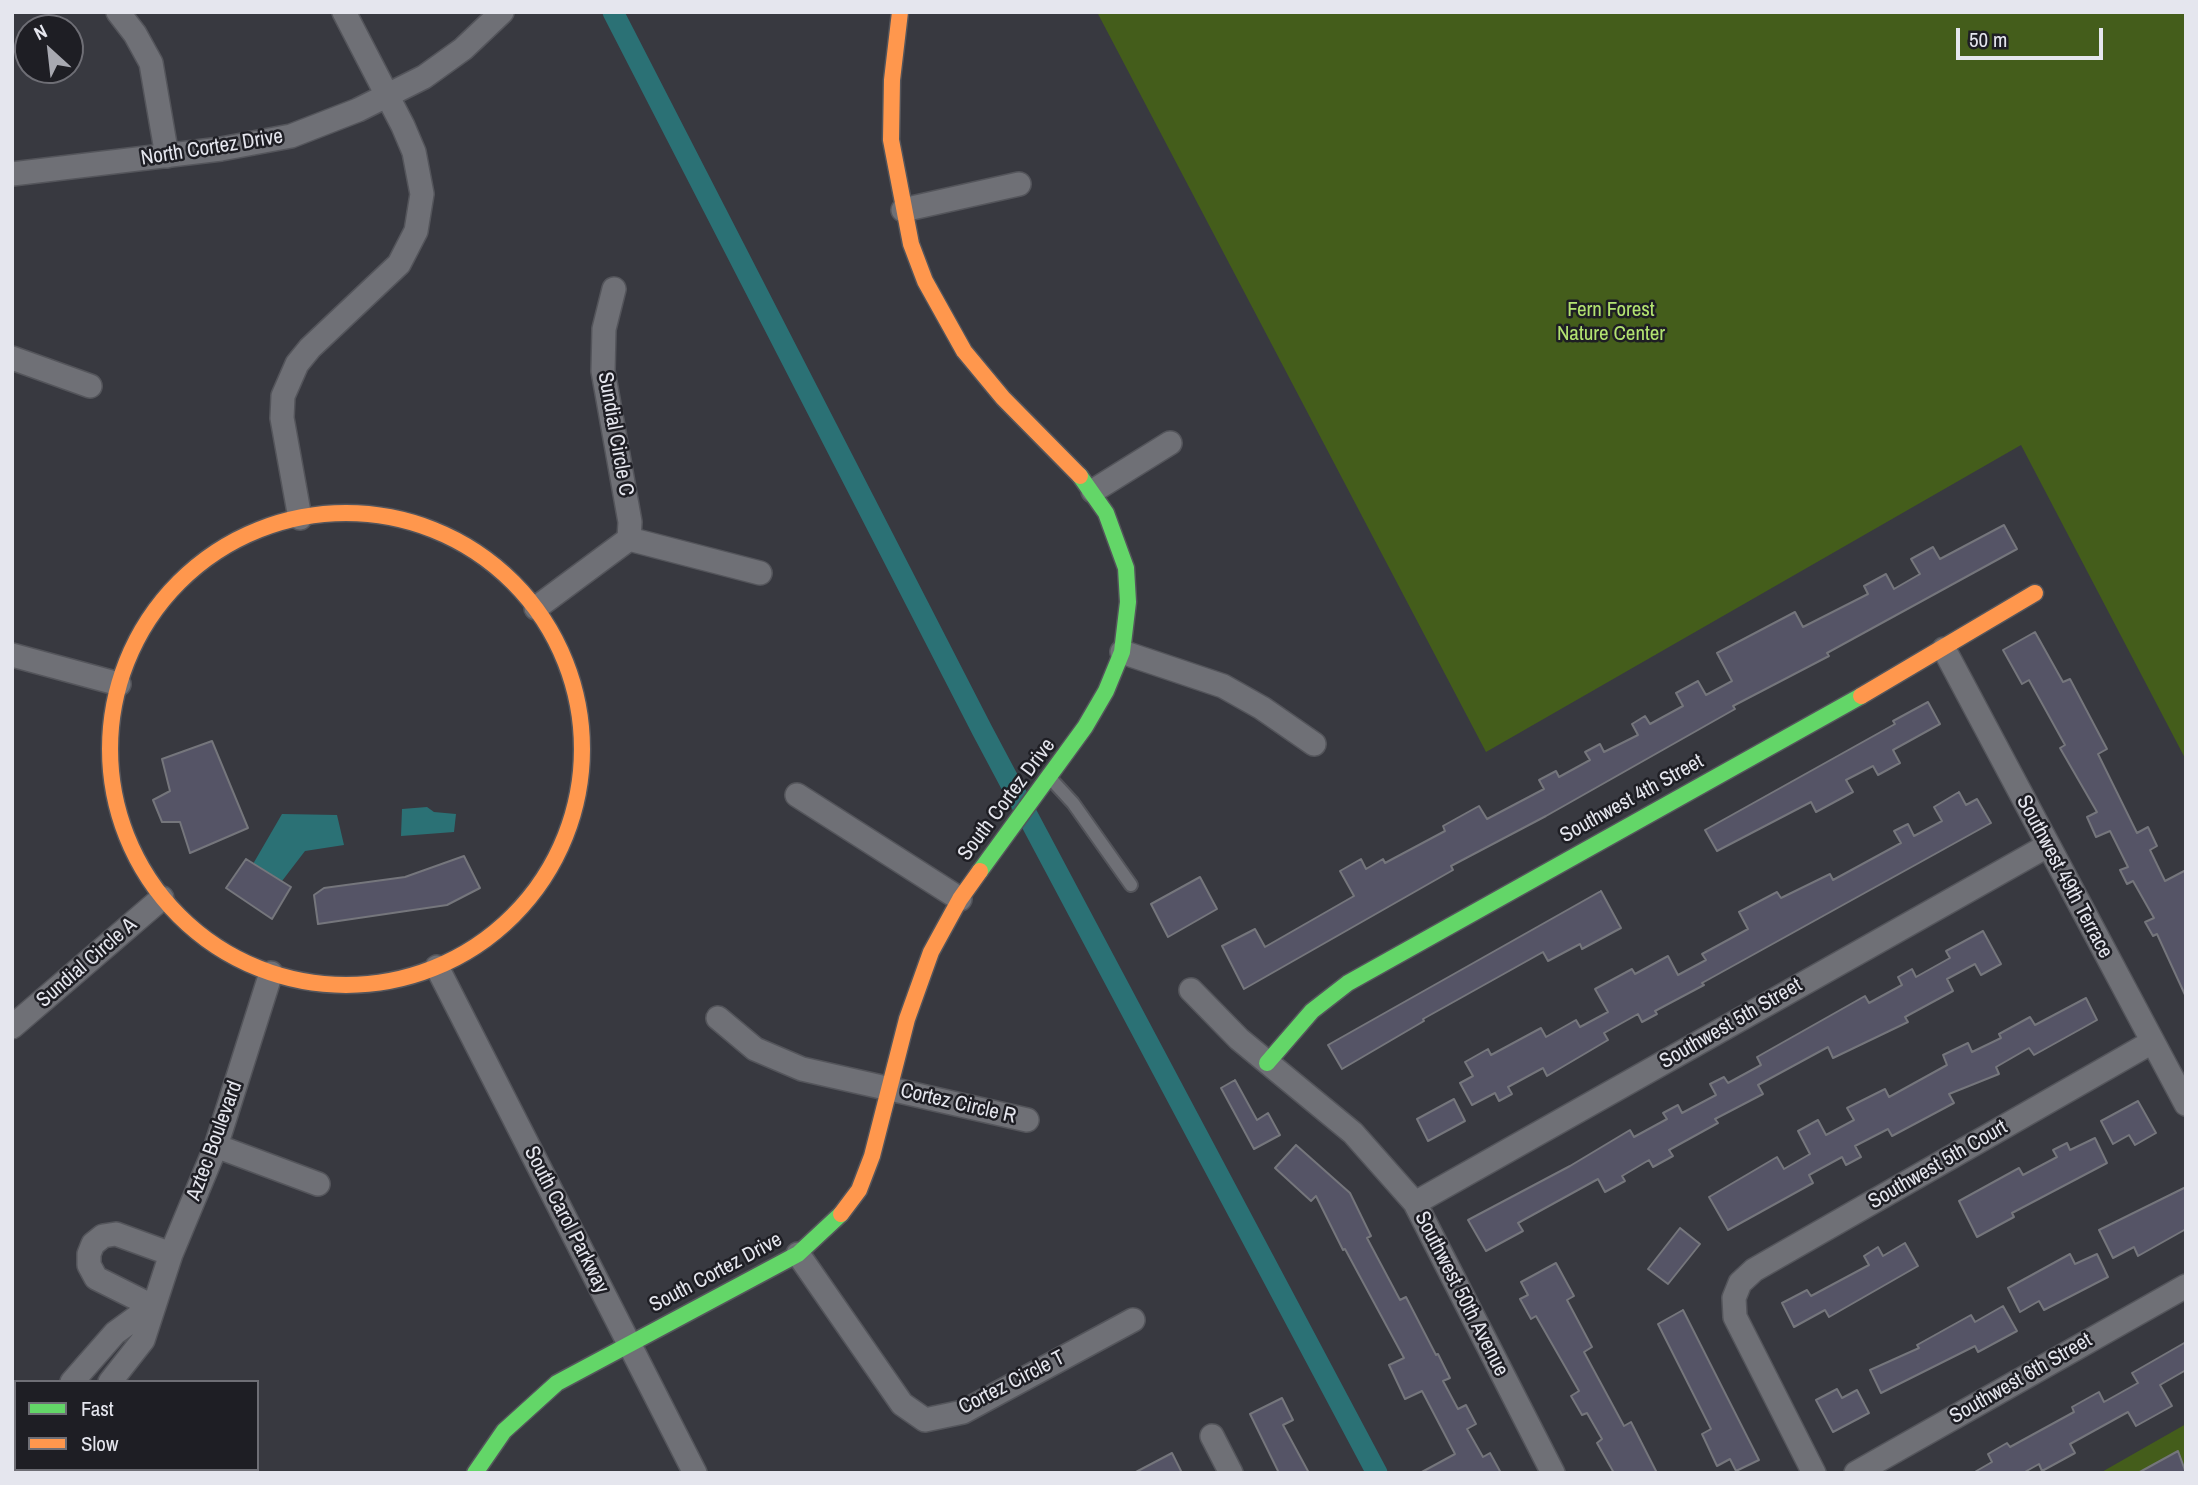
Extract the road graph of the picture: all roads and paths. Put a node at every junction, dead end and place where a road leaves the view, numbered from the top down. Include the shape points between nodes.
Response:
1 (118, 12) edge
2 (344, 12) edge
3 (502, 12) edge
4 (900, 12) edge
5 (388, 96) junction
6 (167, 156) junction
7 (12, 174) edge
8 (1019, 184) dead end
9 (903, 210) junction
10 (614, 289) dead end
11 (13, 351) edge
12 (90, 386) dead end
13 (1170, 443) dead end
14 (1093, 491) junction
15 (300, 518) junction
16 (629, 538) junction
17 (760, 573) dead end
18 (2035, 593) dead end
19 (536, 608) junction
20 (1944, 649) junction
21 (1122, 652) junction
22 (12, 655) edge
23 (119, 684) junction
24 (1314, 744) dead end
25 (1045, 785) junction
26 (797, 795) dead end
27 (2047, 846) junction
28 (1131, 885) dead end
29 (162, 898) junction
30 (960, 899) junction
31 (436, 967) junction
32 (271, 974) junction
33 (1191, 990) dead end
34 (718, 1018) dead end
35 (12, 1027) edge
36 (2152, 1042) junction
37 (1267, 1063) junction
38 (890, 1088) junction
39 (2186, 1104) edge
40 (1027, 1120) dead end
41 (216, 1146) junction
42 (318, 1184) dead end
43 (1415, 1203) junction
44 (171, 1254) junction
45 (798, 1254) junction
46 (2186, 1286) edge
47 (152, 1306) junction
48 (1133, 1320) dead end
49 (629, 1342) junction
50 (74, 1380) edge
51 (112, 1380) edge
52 (1212, 1436) dead end
53 (475, 1473) edge
54 (695, 1473) edge
55 (1231, 1473) edge
56 (1553, 1473) edge
57 (1814, 1473) edge
58 (1856, 1473) edge

1 - 6 street via 151,63
2 - 5 street
3 - 5 street, North Cortez Drive via 444,64
4 - 9 street, South Cortez Drive via 891,120
5 - 6 street, North Cortez Drive via 291,136
5 - 15 street via 421,180 421,212 410,247 399,264 310,348 283,397 282,418
6 - 7 street, North Cortez Drive
8 - 9 street
9 - 14 street, South Cortez Drive via 925,281 954,335 990,383
10 - 16 street, Sundial Circle C via 604,329 603,371
11 - 12 street
13 - 14 street
14 - 21 street, South Cortez Drive via 1115,532 1126,568 1128,602
15 - 19 street via 366,514 431,529 489,561
15 - 23 street via 239,539 186,576 145,626
16 - 17 street
16 - 19 street
18 - 20 street, Southwest 4th Street
19 - 31 street via 565,660 579,705 582,752 574,811 562,845 523,905 469,951
20 - 27 street, Southwest 49th Terrace
20 - 37 street, Southwest 4th Street via 1348,983 1312,1012
21 - 24 street via 1223,686
21 - 25 street, South Cortez Drive via 1096,709
22 - 23 street
23 - 29 street via 110,737 111,781 128,842
25 - 28 lane via 1073,803
25 - 30 street, South Cortez Drive
26 - 30 street
27 - 36 street, Southwest 49th Terrace
27 - 43 street, Southwest 5th Street
29 - 32 street via 193,930 230,956
29 - 35 street, Sundial Circle A
30 - 38 street, South Cortez Drive via 916,987
31 - 32 street via 396,980 354,985 312,983
31 - 49 street, South Carol Parkway
32 - 41 street, Aztec Boulevard
33 - 37 street, Southwest 50th Avenue
34 - 38 street, Cortez Circle R via 755,1049 779,1059
36 - 39 street, Southwest 49th Terrace
36 - 57 street, Southwest 5th Court via 1754,1270 1740,1283 1734,1298 1735,1317
37 - 43 street, Southwest 50th Avenue via 1353,1133
38 - 40 street, Cortez Circle R
38 - 45 street, South Cortez Drive via 859,1190 835,1222
41 - 42 street
41 - 44 street, Aztec Boulevard
43 - 56 street, Southwest 50th Avenue
44 - 47 street, Aztec Boulevard
44 - 47 street via 116,1234 103,1236 89,1254 96,1278
45 - 48 street, Cortez Circle T via 902,1404 925,1420 963,1412
45 - 49 street, South Cortez Drive
46 - 58 street, Southwest 6th Street
47 - 50 street via 115,1332
47 - 51 street, Aztec Boulevard via 142,1340
49 - 53 street, South Cortez Drive via 581,1368 528,1406
49 - 54 street, South Carol Parkway
52 - 55 street

